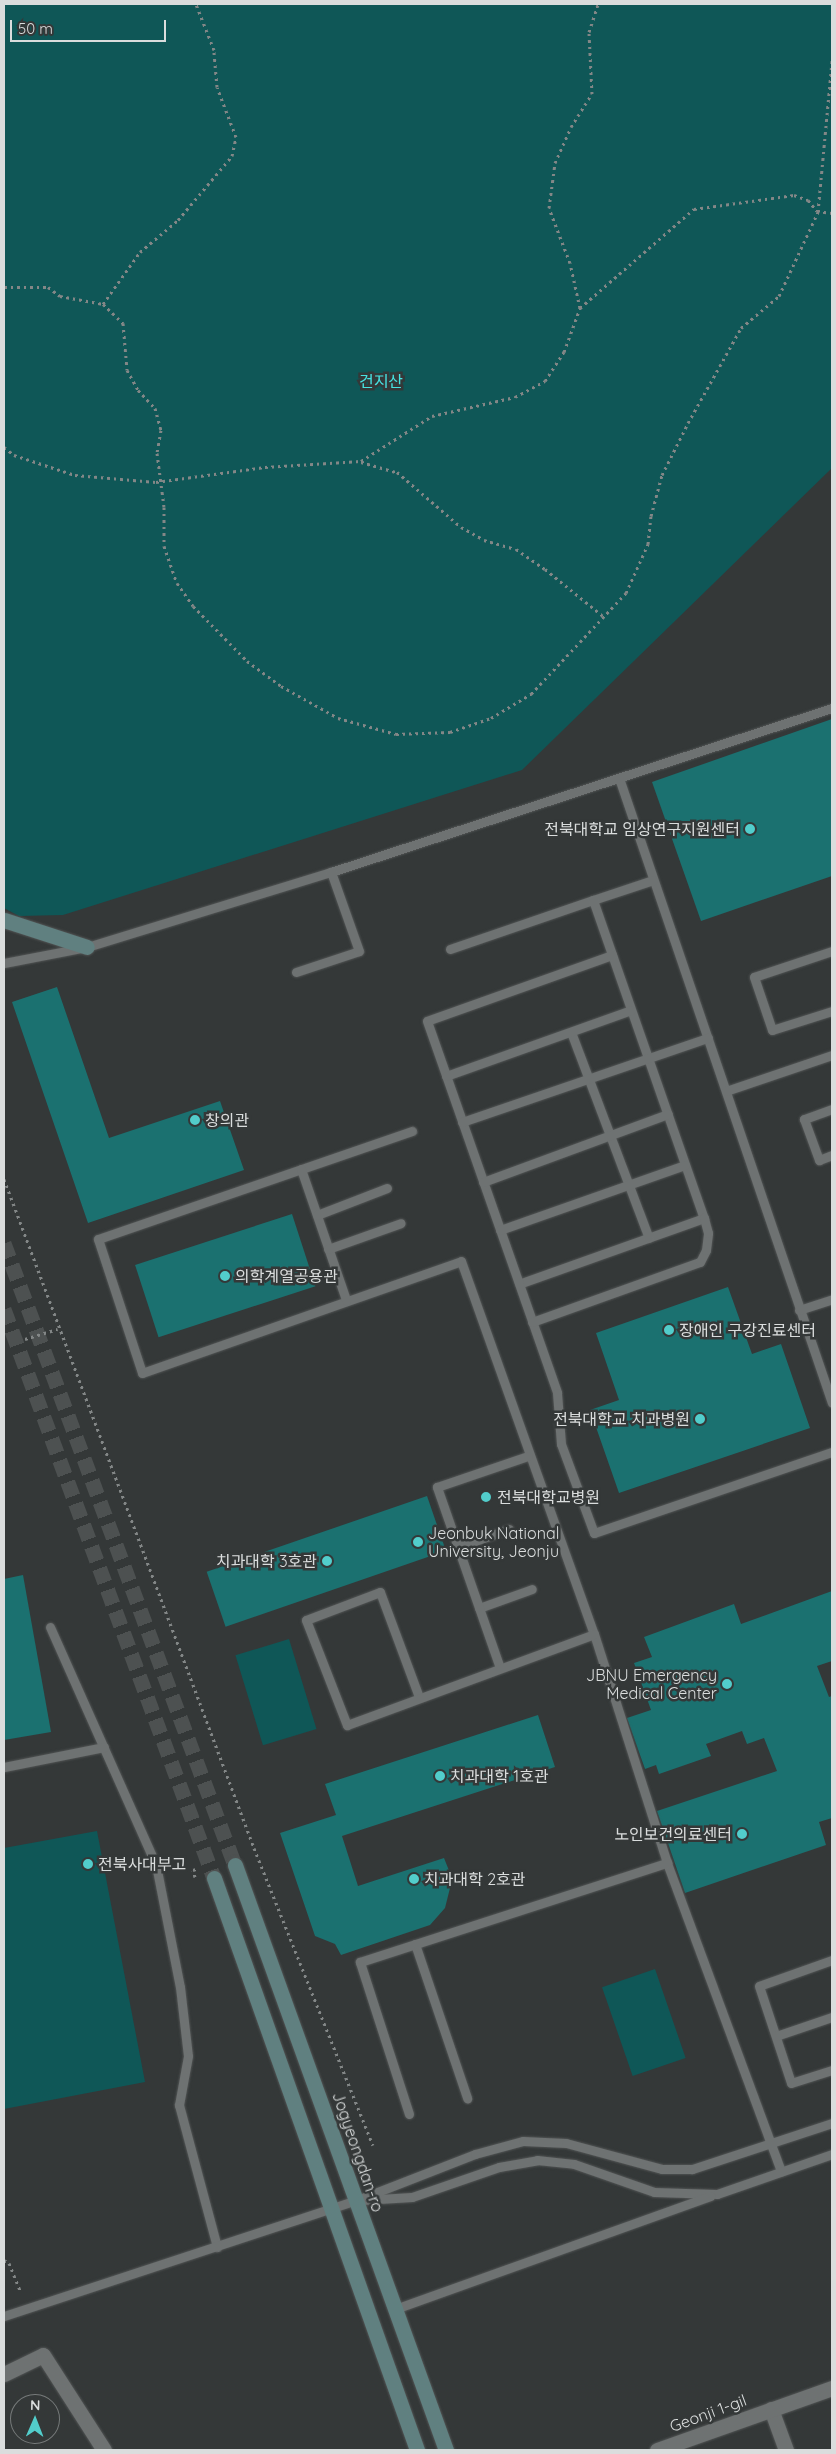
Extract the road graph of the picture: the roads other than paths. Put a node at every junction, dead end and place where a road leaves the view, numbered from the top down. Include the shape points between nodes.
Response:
1 (832, 708) edge
2 (620, 778) junction
3 (331, 872) junction
4 (653, 880) junction
5 (593, 900) junction
6 (4, 920) edge
7 (87, 947) junction
8 (450, 949) dead end
9 (832, 951) edge
10 (612, 955) junction
11 (4, 963) edge
12 (296, 972) dead end
13 (631, 1010) junction
14 (832, 1010) edge
15 (571, 1032) junction
16 (708, 1038) junction
17 (832, 1055) edge
18 (648, 1058) junction
19 (446, 1076) junction
20 (589, 1078) junction
21 (726, 1091) junction
22 (832, 1109) edge
23 (668, 1114) junction
24 (462, 1122) junction
25 (412, 1131) dead end
26 (610, 1135) junction
27 (832, 1155) edge
28 (685, 1164) junction
29 (301, 1169) junction
30 (483, 1182) junction
31 (629, 1184) junction
32 (387, 1188) dead end
33 (317, 1215) junction
34 (704, 1218) junction
35 (401, 1222) dead end
36 (500, 1230) junction
37 (649, 1238) junction
38 (328, 1249) junction
39 (519, 1284) junction
40 (832, 1299) edge
41 (346, 1300) junction
42 (799, 1310) junction
43 (532, 1322) junction
44 (832, 1403) edge
45 (832, 1452) edge
46 (528, 1456) junction
47 (509, 1528) dead end
48 (458, 1548) junction
49 (532, 1589) dead end
50 (479, 1608) junction
51 (50, 1627) dead end
52 (594, 1634) junction
53 (500, 1668) junction
54 (420, 1697) junction
55 (104, 1747) junction
56 (4, 1768) edge
57 (667, 1863) junction
58 (235, 1866) tunnel mouth
59 (214, 1878) tunnel mouth
60 (415, 1944) junction
61 (832, 1960) edge
62 (832, 2017) edge
63 (776, 2036) junction
64 (832, 2070) edge
65 (467, 2098) dead end
66 (409, 2114) dead end
67 (832, 2123) edge
68 (770, 2145) junction
69 (832, 2154) edge
70 (781, 2172) junction
71 (717, 2194) junction
72 (357, 2200) junction
73 (333, 2208) junction
74 (217, 2247) junction
75 (395, 2309) junction
76 (4, 2316) edge
77 (4, 2374) edge
78 (832, 2388) edge
79 (771, 2409) junction
80 (104, 2450) edge
81 (417, 2450) edge
82 (446, 2450) edge
83 (657, 2450) edge
84 (786, 2450) edge

1 - 2 lane
2 - 3 lane
2 - 4 lane
3 - 7 lane
3 - 12 lane via 359,951
4 - 5 lane
4 - 16 lane
5 - 8 lane
5 - 10 lane
6 - 7 street
7 - 11 lane
9 - 14 lane via 754,977 772,1030
10 - 13 lane
10 - 19 lane via 427,1021
13 - 15 lane
13 - 18 lane
15 - 19 lane
15 - 20 lane
16 - 18 lane
16 - 21 lane
17 - 21 lane
18 - 20 lane
18 - 23 lane
19 - 24 lane
20 - 24 lane
20 - 26 lane
21 - 42 lane
22 - 27 lane via 804,1119 819,1160
23 - 26 lane
23 - 28 lane
24 - 30 lane
25 - 29 lane
26 - 30 lane
26 - 31 lane
28 - 31 lane
28 - 34 lane
29 - 33 lane
29 - 41 lane via 98,1239 142,1373
30 - 36 lane
31 - 36 lane
31 - 37 lane
32 - 33 lane
33 - 38 lane
34 - 37 lane
34 - 43 lane via 708,1233 706,1250 700,1262
35 - 38 lane
36 - 39 lane
37 - 39 lane
38 - 41 lane
39 - 43 lane
40 - 42 lane
41 - 46 lane via 461,1261
42 - 44 lane
43 - 45 lane via 557,1393 562,1444 594,1533
46 - 48 lane via 437,1487
46 - 52 lane
47 - 48 lane
48 - 50 lane
49 - 50 lane
50 - 53 lane
51 - 55 lane
52 - 53 lane
52 - 57 lane
53 - 54 lane
54 - 54 lane via 347,1725 306,1620 380,1592
55 - 56 lane
55 - 74 lane via 156,1866 180,1987 188,2056 179,2105
57 - 60 lane
57 - 68 lane
58 - 72 street, Jogyeongdan-ro
59 - 73 street
60 - 65 lane
60 - 66 lane via 360,1962
61 - 63 lane via 759,1986
62 - 63 lane
63 - 64 lane via 791,2083
67 - 68 lane
68 - 70 lane
68 - 72 lane via 692,2169 662,2169 566,2144 523,2141 475,2154
69 - 70 lane
70 - 71 lane
71 - 72 lane via 654,2192 574,2164 537,2160 499,2167 412,2197
71 - 75 lane
72 - 73 lane
72 - 75 street, Jogyeongdan-ro
73 - 74 lane
73 - 81 street
74 - 76 lane
75 - 82 street, Jogyeongdan-ro
77 - 80 street via 43,2355
78 - 79 street, Geonji 1-gil
79 - 83 street, Geonji 1-gil
79 - 84 street, Geonji 1-gil

